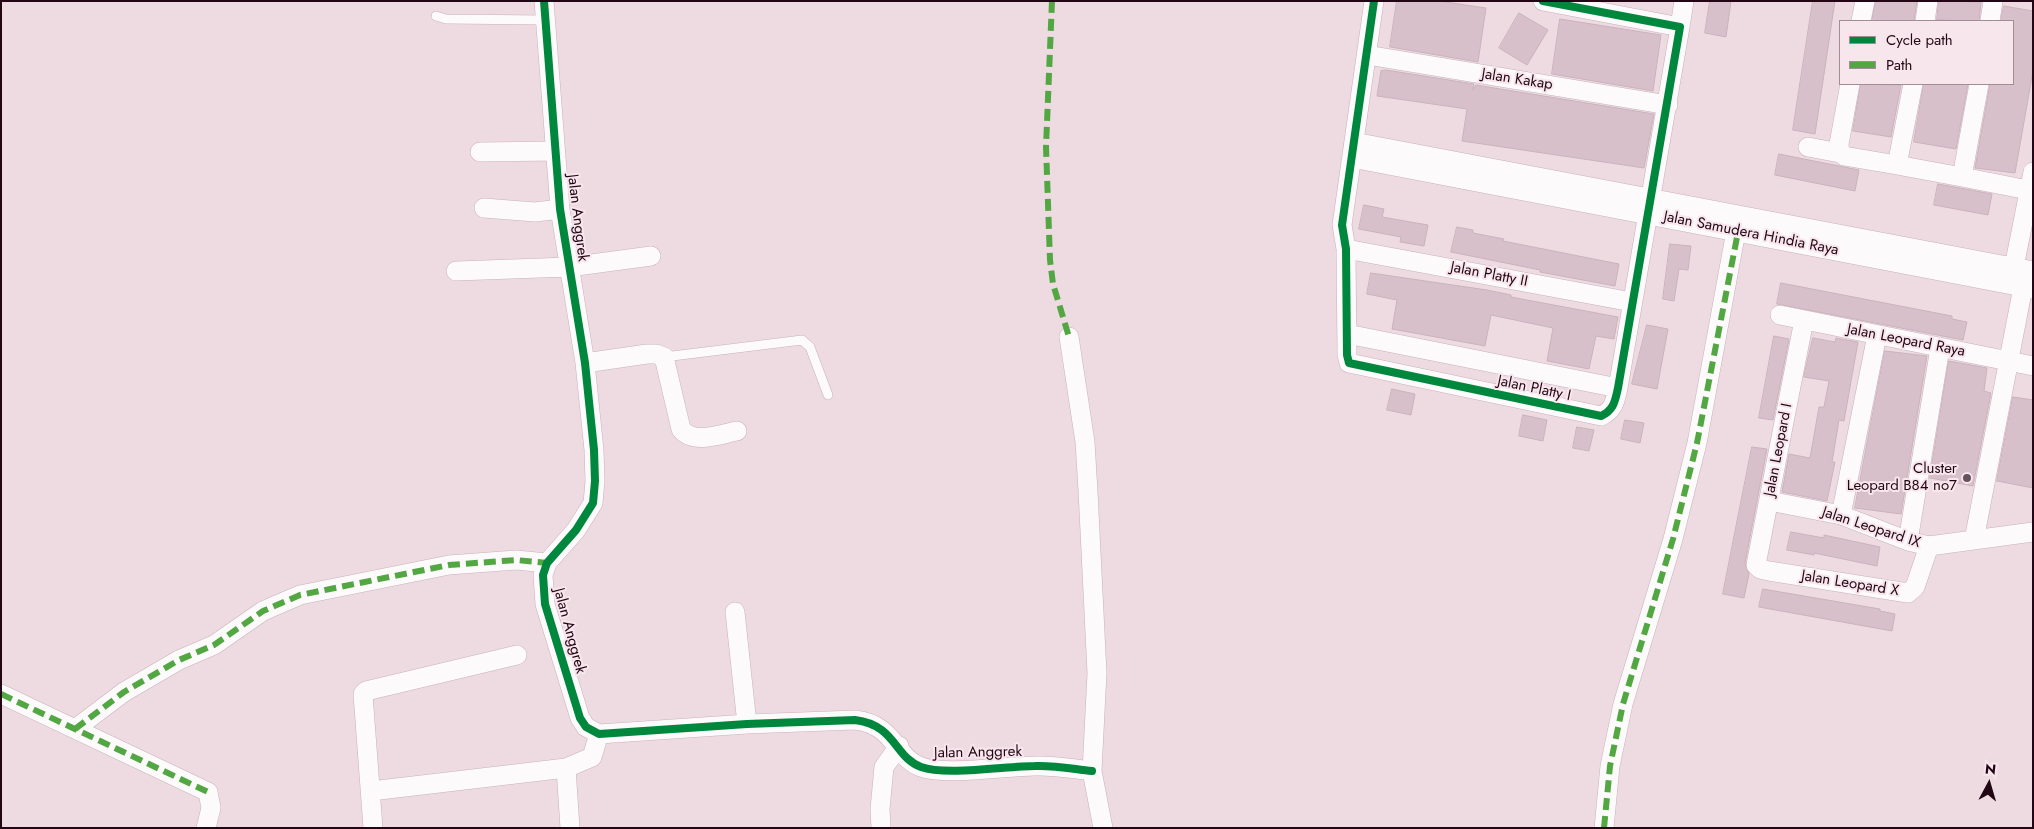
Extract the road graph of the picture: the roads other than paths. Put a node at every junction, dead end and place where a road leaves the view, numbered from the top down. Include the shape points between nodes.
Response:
1 (544, 1) edge
2 (1374, 1) edge
3 (1543, 1) edge
4 (1684, 1) edge
5 (1865, 1) edge
6 (1928, 1) edge
7 (1994, 1) edge
8 (436, 16) dead end
9 (544, 20) junction
10 (1861, 20) edge
11 (1924, 20) edge
12 (1990, 20) edge
13 (1680, 27) junction
14 (1367, 55) junction
15 (1850, 85) edge
16 (1913, 85) edge
17 (1979, 85) edge
18 (1668, 105) junction
19 (1808, 147) dead end
20 (555, 150) junction
21 (1353, 150) junction
22 (480, 152) dead end
23 (1840, 153) junction
24 (1897, 165) junction
25 (2033, 172) edge
26 (1962, 177) junction
27 (2031, 191) edge
28 (1648, 205) junction
29 (484, 208) dead end
30 (560, 209) junction
31 (1738, 223) junction
32 (1767, 228) junction
33 (1346, 248) junction
34 (651, 256) dead end
35 (569, 267) junction
36 (2014, 267) junction
37 (2033, 270) edge
38 (456, 272) dead end
39 (2028, 288) edge
40 (1632, 302) junction
41 (1780, 315) dead end
42 (1804, 320) junction
43 (1347, 334) junction
44 (1877, 335) junction
45 (1069, 337) dead end
46 (1940, 348) junction
47 (664, 357) junction
48 (2010, 361) junction
49 (585, 363) junction
50 (2033, 366) edge
51 (1618, 388) junction
52 (828, 395) dead end
53 (737, 431) dead end
54 (1769, 501) junction
55 (1841, 515) junction
56 (2032, 528) edge
57 (1974, 540) junction
58 (1908, 542) junction
59 (1929, 546) junction
60 (547, 563) junction
61 (1769, 571) joint
62 (735, 612) dead end
63 (517, 655) dead end
64 (1, 694) edge
65 (747, 724) junction
66 (76, 729) junction
67 (599, 734) junction
68 (898, 746) junction
69 (566, 768) junction
70 (1092, 771) junction
71 (372, 791) junction
72 (206, 828) edge
73 (373, 828) edge
74 (570, 828) edge
75 (882, 828) edge
76 (1103, 828) edge
77 (1604, 828) edge

1 - 9 street, Jalan Anggrek
2 - 14 street, Jalan Platty I
3 - 13 street
4 - 13 street, Jalan Platty I
5 - 10 street
6 - 11 street
7 - 12 street
8 - 9 lane via 446,19
9 - 20 street, Jalan Anggrek
13 - 18 street, Jalan Platty I
14 - 18 street, Jalan Kakap
14 - 21 street, Jalan Platty I
15 - 23 street
16 - 24 street
17 - 26 street
18 - 28 street, Jalan Platty I
19 - 23 street
20 - 22 street
20 - 30 street, Jalan Anggrek
21 - 28 street, Jalan Samudera Hindia Raya
21 - 33 street, Jalan Platty I via 1342,225
23 - 24 street
24 - 26 street
25 - 27 street
26 - 27 street
27 - 36 street
28 - 31 street, Jalan Samudera Hindia Raya
28 - 40 street, Jalan Platty I
29 - 30 street via 535,212
30 - 35 street, Jalan Anggrek
31 - 32 street, Jalan Samudera Hindia Raya
31 - 77 street via 1697,443 1673,539 1623,704 1610,766
32 - 36 street, Jalan Samudera Hindia Raya
32 - 39 street, Jalan Samudera Hindia Raya
33 - 40 street, Jalan Platty II
33 - 43 street, Jalan Platty I
34 - 35 street
35 - 38 street
35 - 49 street, Jalan Anggrek
36 - 37 street, Jalan Samudera Hindia Raya
39 - 48 street
40 - 51 street, Jalan Platty I
41 - 42 street, Jalan Leopard Raya
42 - 44 street, Jalan Leopard Raya
42 - 54 street, Jalan Leopard I
43 - 51 street
43 - 51 street, Jalan Platty I via 1349,363 1356,366 1592,415 1601,416 1609,412
44 - 46 street, Jalan Leopard Raya
44 - 55 street
45 - 70 street via 1088,491 1097,673
46 - 48 street, Jalan Leopard Raya
46 - 58 street
47 - 49 street via 647,354
47 - 52 lane via 802,340 810,347
47 - 53 street via 681,429 685,434 698,438
48 - 50 street, Jalan Leopard Raya
48 - 57 street
49 - 60 street, Jalan Anggrek via 595,492 576,530
54 - 55 street, Jalan Leopard IX
54 - 61 street, Jalan Leopard I via 1756,565
55 - 58 street, Jalan Leopard IX
56 - 57 street, Jalan Leopard IX
57 - 59 street, Jalan Leopard IX
58 - 59 street, Jalan Leopard IX
59 - 61 street, Jalan Leopard X via 1915,588 1908,593
60 - 66 street via 516,560 449,565 300,595 263,611 214,645 178,660 124,692
60 - 67 street, Jalan Anggrek via 543,575 545,604 580,718 586,727
62 - 65 street
63 - 71 street via 366,690 363,698
64 - 66 street
65 - 67 street, Jalan Anggrek
65 - 68 street, Jalan Anggrek via 855,720 868,722
66 - 72 street via 208,792 211,808
67 - 69 street via 592,757
68 - 70 street, Jalan Anggrek via 921,767 950,770 1055,766
68 - 75 street via 884,767 880,809
69 - 71 street
69 - 74 street
70 - 76 street
71 - 73 street

